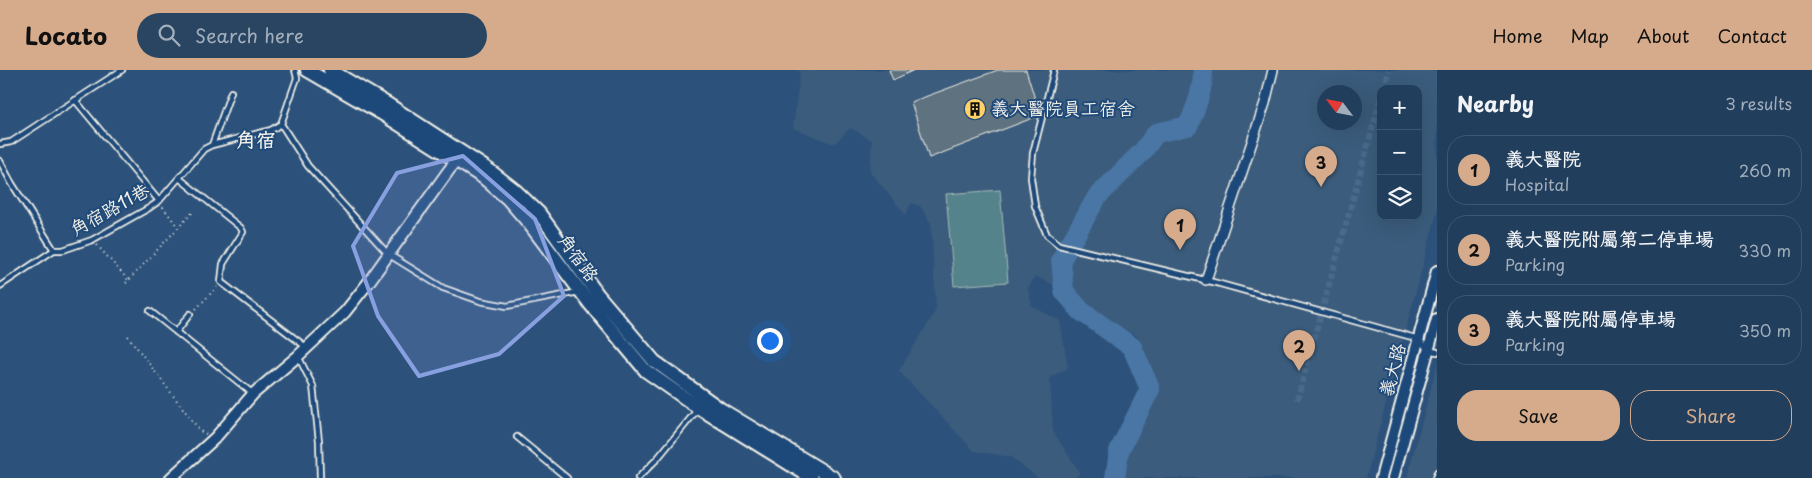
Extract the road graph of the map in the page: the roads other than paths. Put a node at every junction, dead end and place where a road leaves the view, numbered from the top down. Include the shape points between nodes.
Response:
1 (122, 70) edge
2 (295, 70) edge
3 (307, 70) edge
4 (330, 70) edge
5 (1054, 70) edge
6 (1273, 70) edge
7 (343, 80) junction
8 (231, 92) dead end
9 (75, 100) junction
10 (281, 124) junction
11 (0, 144) edge
12 (212, 145) junction
13 (460, 157) junction
14 (0, 162) edge
15 (179, 178) junction
16 (159, 201) junction
17 (54, 250) junction
18 (388, 254) junction
19 (1437, 271) edge
20 (1206, 280) junction
21 (0, 286) edge
22 (586, 288) junction
23 (150, 311) dead end
24 (190, 314) road end
25 (1437, 319) edge
26 (176, 332) junction
27 (1435, 334) edge
28 (1419, 339) junction
29 (306, 347) junction
30 (1433, 351) edge
31 (298, 356) junction
32 (253, 394) junction
33 (698, 408) junction
34 (518, 437) dead end
35 (1437, 473) edge
36 (171, 478) edge
37 (320, 478) edge
38 (567, 478) edge
39 (638, 478) edge
40 (812, 478) edge
41 (834, 478) edge
42 (1381, 478) edge
43 (1394, 478) edge
44 (1436, 478) edge

1 - 9 lane
2 - 10 lane via 297,78
3 - 7 main road, 角宿路
4 - 7 main road, 角宿路
5 - 20 lane via 1030,178 1035,206 1047,235 1059,245
6 - 20 street
7 - 13 main road, 角宿路
8 - 12 lane
9 - 11 lane via 11,142
9 - 16 lane
10 - 12 lane, 角宿路11巷 via 270,130
10 - 18 lane via 308,166
12 - 15 lane, 角宿路11巷 via 204,149
13 - 18 street
13 - 22 main road, 角宿路 via 508,199
14 - 17 lane
15 - 16 lane, 角宿路11巷
15 - 29 lane via 243,232 223,264 221,282
16 - 17 lane, 角宿路11巷 via 92,240
17 - 21 lane, 角宿路11巷
18 - 22 lane via 443,288 489,303 507,306
18 - 29 street via 345,312
19 - 28 street, 義大路
20 - 28 lane
22 - 33 main road, 角宿路 via 646,371
22 - 41 main road, 角宿路 via 654,361 722,410
23 - 26 lane
24 - 26 lane
25 - 27 street, 義大路
26 - 32 lane
27 - 28 lane
27 - 30 street, 義大路
28 - 30 lane
28 - 42 street, 義大路
29 - 31 street
30 - 43 street, 義大路
31 - 32 street
31 - 37 lane via 313,386
32 - 36 street via 215,438
33 - 39 lane
33 - 40 main road, 角宿路
34 - 38 lane
35 - 44 lane

